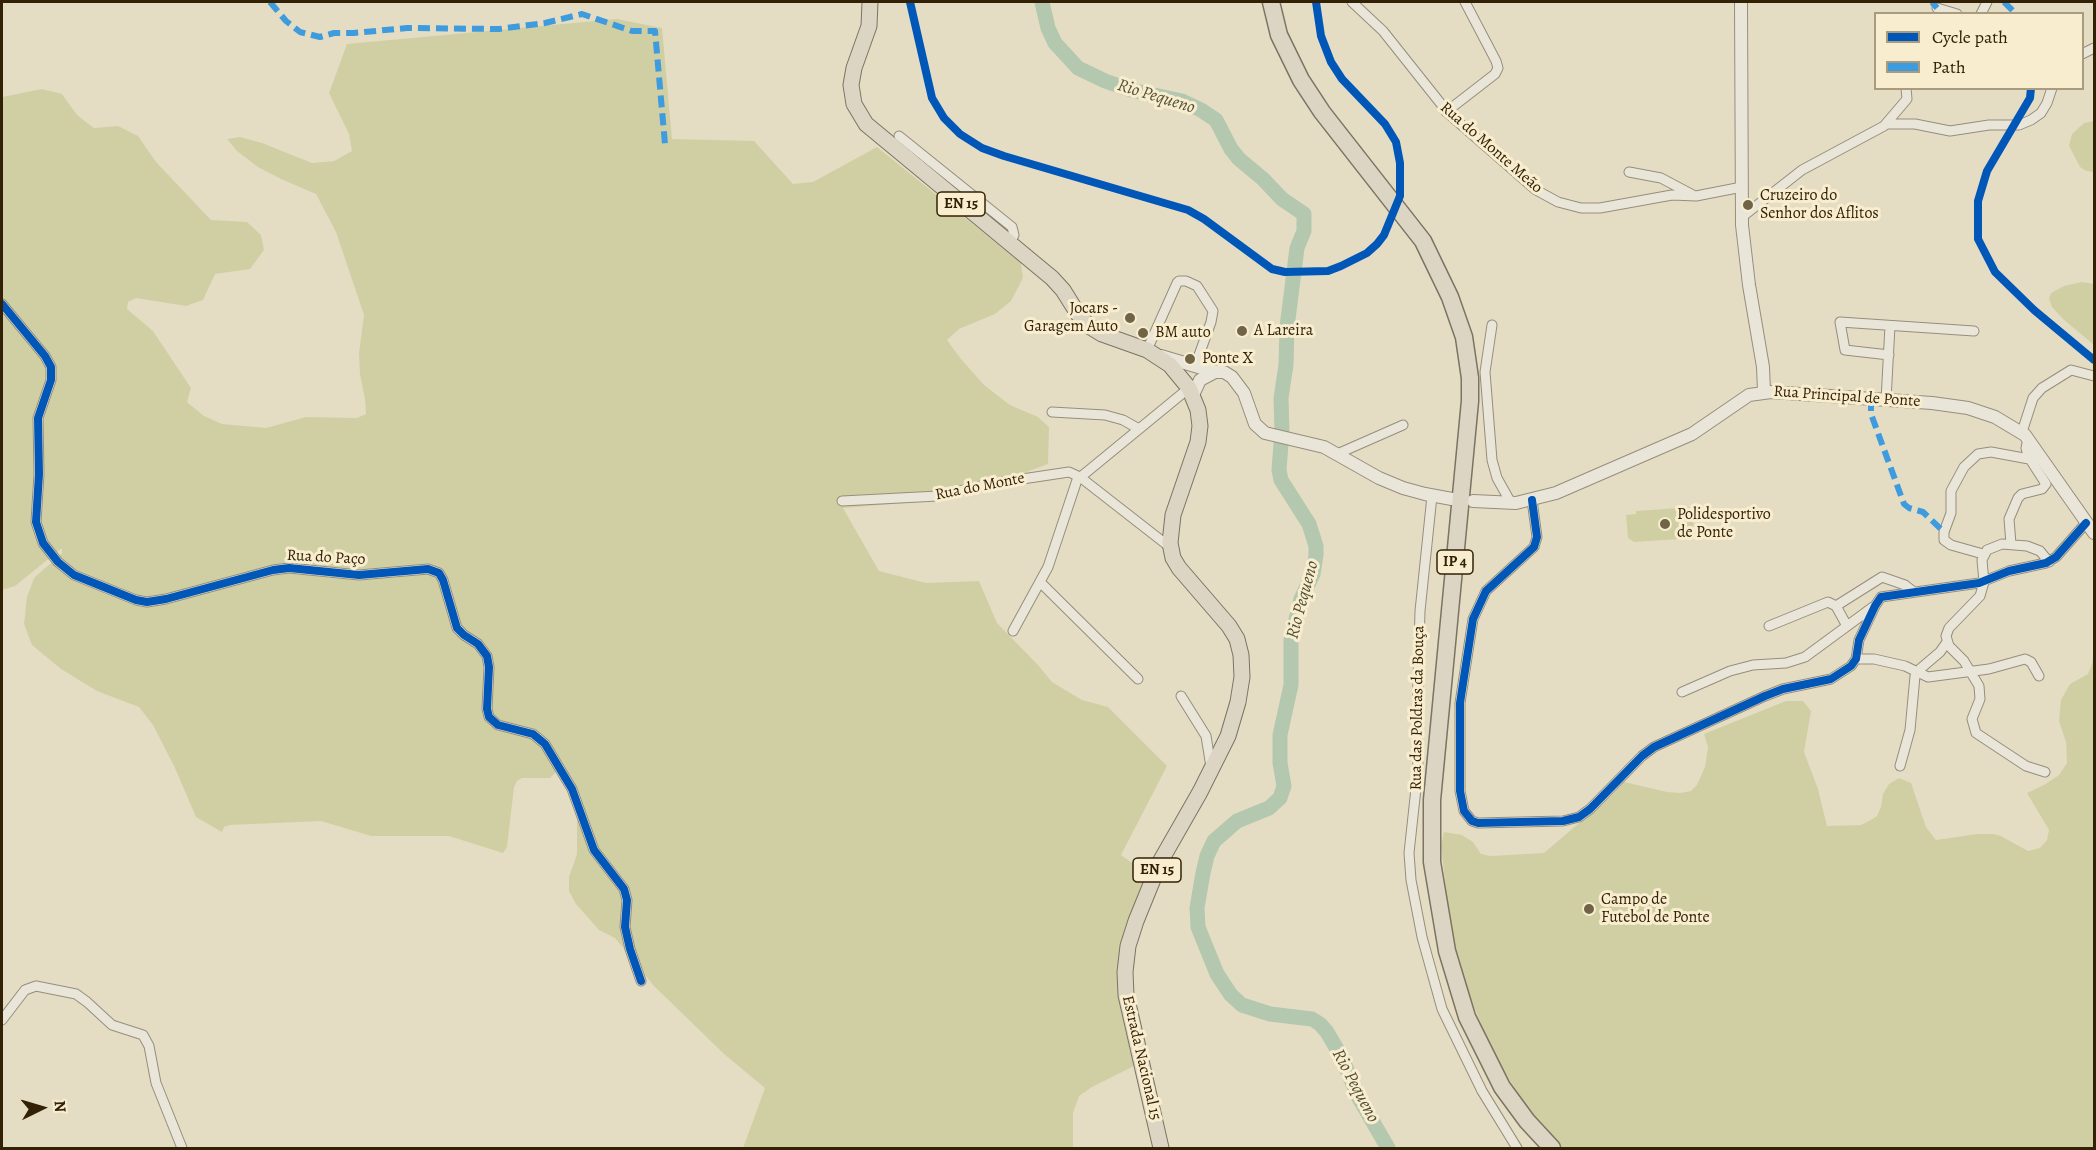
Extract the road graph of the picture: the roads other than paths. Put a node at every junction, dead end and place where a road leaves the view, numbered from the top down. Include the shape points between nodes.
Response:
1 (870, 2) edge
2 (1261, 2) edge
3 (1271, 2) edge
4 (1352, 2) edge
5 (1465, 2) edge
6 (1741, 2) edge
7 (1937, 8) dead end
8 (1950, 12) edge
9 (1906, 90) edge
10 (2051, 90) edge
11 (1446, 112) junction
12 (1886, 124) junction
13 (899, 136) dead end
14 (1629, 171) dead end
15 (1742, 191) junction
16 (1696, 196) junction
17 (1762, 201) junction
18 (1742, 217) junction
19 (1009, 243) junction
20 (2, 304) edge
21 (1492, 325) dead end
22 (1890, 326) junction
23 (1974, 331) dead end
24 (1152, 353) junction
25 (1889, 355) junction
26 (1206, 370) junction
27 (2094, 376) edge
28 (1186, 383) junction
29 (1764, 392) junction
30 (1886, 400) junction
31 (1052, 412) dead end
32 (1402, 425) dead end
33 (1139, 429) junction
34 (2025, 436) junction
35 (1337, 454) junction
36 (2029, 459) junction
37 (1080, 477) junction
38 (1432, 496) junction
39 (1452, 499) dead end
40 (1532, 500) junction
41 (842, 501) dead end
42 (1473, 501) dead end
43 (1512, 503) junction
44 (2086, 523) junction
45 (2094, 533) edge
46 (2011, 544) junction
47 (1171, 548) junction
48 (1983, 554) junction
49 (2049, 562) junction
50 (1040, 582) junction
51 (1984, 582) junction
52 (1914, 592) junction
53 (1836, 606) junction
54 (1875, 606) junction
55 (1769, 626) dead end
56 (1847, 626) junction
57 (1013, 631) dead end
58 (1947, 642) junction
59 (1856, 659) junction
60 (1971, 671) junction
61 (1917, 672) junction
62 (2039, 676) dead end
63 (1138, 679) dead end
64 (1682, 692) dead end
65 (1181, 696) dead end
66 (1900, 766) dead end
67 (1211, 771) junction
68 (2045, 772) dead end
69 (641, 981) dead end
70 (2, 1020) edge
71 (182, 1149) edge
72 (1161, 1149) edge
73 (1517, 1149) edge
74 (1540, 1149) edge
75 (1552, 1149) edge

1 - 19 main road, EN 15 via 869,26 852,76 851,93 858,112 873,131
2 - 74 highway, IP 4 via 1271,41 1293,84 1314,117 1411,238 1442,296 1455,342 1462,412 1422,802 1423,863 1434,935 1458,1021 1491,1086
3 - 75 highway, IP 4 via 1279,35 1300,80 1423,241 1464,337 1470,401 1432,800 1432,862 1447,951 1467,1017 1502,1087
4 - 11 street, Rua do Monte Meão via 1383,30
5 - 11 street via 1498,69
6 - 15 street
7 - 8 street
9 - 12 street via 1907,99
10 - 12 street via 2041,113 2019,124 1950,131 1915,124
11 - 16 street, Rua do Monte Meão via 1536,190 1563,204 1600,208 1672,195
12 - 17 street via 1802,170
13 - 19 street via 1012,227 1014,235
14 - 16 street via 1663,178
15 - 16 street, Rua do Monte Meão
15 - 17 street via 1753,201
15 - 18 street
17 - 18 street
18 - 29 street
19 - 24 main road, EN 15 via 1056,282 1089,326
20 - 69 street, Rua do Paço via 51,367 51,380 38,418 36,522 43,543 58,562 74,574 147,602 289,568 359,574 428,569 439,573 457,627 487,656 489,717 501,726 533,734 545,744 572,789 594,850 624,889 625,927
21 - 43 street via 1485,372 1492,460 1497,478
22 - 23 street
22 - 25 street
22 - 25 street via 1840,322 1845,350
24 - 26 street
24 - 26 street via 1177,283 1186,281 1197,286 1213,311
24 - 28 main road, EN 15
25 - 30 street
26 - 28 street via 1197,383
26 - 28 street via 1192,370
26 - 35 street via 1228,374 1236,380 1257,427 1264,433
27 - 34 street via 2071,370 2040,389 2033,398
28 - 33 street
28 - 47 main road via 1199,418 1198,442 1172,520
29 - 30 street, Rua Principal de Ponte
29 - 40 street, Rua Principal de Ponte via 1747,396 1702,428 1674,442 1560,492
30 - 34 street, Rua Principal de Ponte via 1972,409 1998,418
31 - 33 street via 1105,415
32 - 35 street
33 - 37 street
34 - 36 street
34 - 44 street, Rua Principal de Ponte
35 - 38 street via 1387,482
36 - 46 street via 2046,481 2045,487 2021,495 2008,521
36 - 48 street via 1991,452 1978,454 1964,467 1951,491 1951,513 1944,540
37 - 41 street, Rua do Monte via 1061,472 938,496
37 - 47 street
37 - 50 street
38 - 39 street
38 - 73 street, Rua das Poldras da Bouça via 1420,605 1418,777 1409,848 1410,873 1442,1009 1482,1091
40 - 43 street, Rua Principal de Ponte
40 - 59 street via 1534,547 1486,591 1473,619 1460,702 1460,779 1463,808 1475,822 1576,818 1654,747 1773,692 1831,680
42 - 43 street, Rua Principal de Ponte
44 - 45 street, Rua Principal de Ponte
44 - 49 street
46 - 48 street via 1995,546
46 - 49 street via 2034,548
47 - 67 main road, Estrada Nacional 15 / EN 15 via 1179,568 1229,626 1240,646 1242,677 1238,702 1228,736
48 - 51 street
49 - 51 street via 2008,571
50 - 57 street
50 - 63 street
51 - 52 street
51 - 58 street via 1977,601 1948,629
52 - 53 street via 1882,577
52 - 54 street via 1883,597
53 - 55 street via 1824,603
53 - 56 street
54 - 56 street
54 - 59 street via 1857,644
56 - 64 street via 1798,659 1730,671
58 - 60 street
58 - 61 street
59 - 61 street via 1879,660
60 - 61 street via 1928,677
60 - 62 street via 2025,659
60 - 68 street via 1980,692 1972,719 1976,733 2026,766
61 - 66 street via 1910,730
65 - 67 street via 1206,736
67 - 72 main road, Estrada Nacional 15 / EN 15 via 1155,872 1131,934 1126,959 1128,1005
70 - 71 street via 26,990 38,987 76,994 110,1024 143,1035 156,1083

